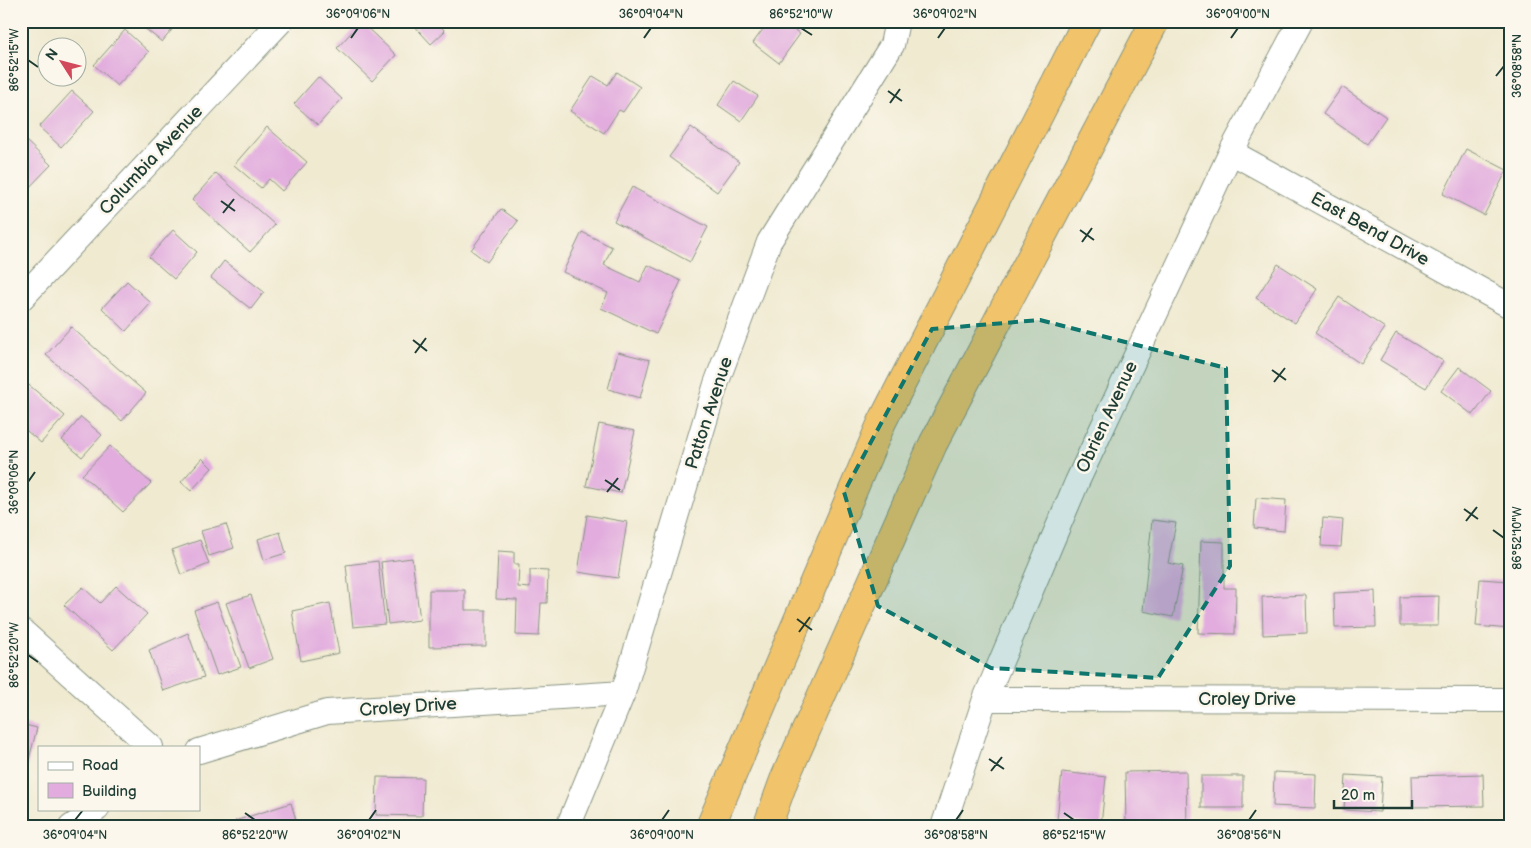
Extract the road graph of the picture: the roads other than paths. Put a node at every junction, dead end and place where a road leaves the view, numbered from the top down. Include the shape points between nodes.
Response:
1 (281, 21) edge
2 (897, 21) edge
3 (1087, 21) edge
4 (1155, 21) edge
5 (1301, 21) edge
6 (1230, 152) junction
7 (21, 299) edge
8 (1510, 306) edge
9 (21, 630) edge
10 (623, 693) junction
11 (985, 699) junction
12 (1510, 700) edge
13 (150, 746) edge
14 (200, 751) edge
15 (96, 810) edge
16 (71, 827) edge
17 (568, 827) edge
18 (710, 827) edge
19 (767, 827) edge
20 (944, 827) edge

1 - 7 street, Columbia Avenue
2 - 10 street, Patton Avenue via 892,45 769,242 716,384
3 - 18 highway via 882,422
4 - 19 highway via 934,444 784,780
5 - 6 street, Obrien Avenue
6 - 8 street, East Bend Drive
6 - 11 street, Obrien Avenue via 1077,482
9 - 13 street
10 - 14 street, Croley Drive via 327,712
10 - 17 street, Patton Avenue
11 - 12 street, Croley Drive
11 - 20 street, Obrien Avenue
15 - 16 street

